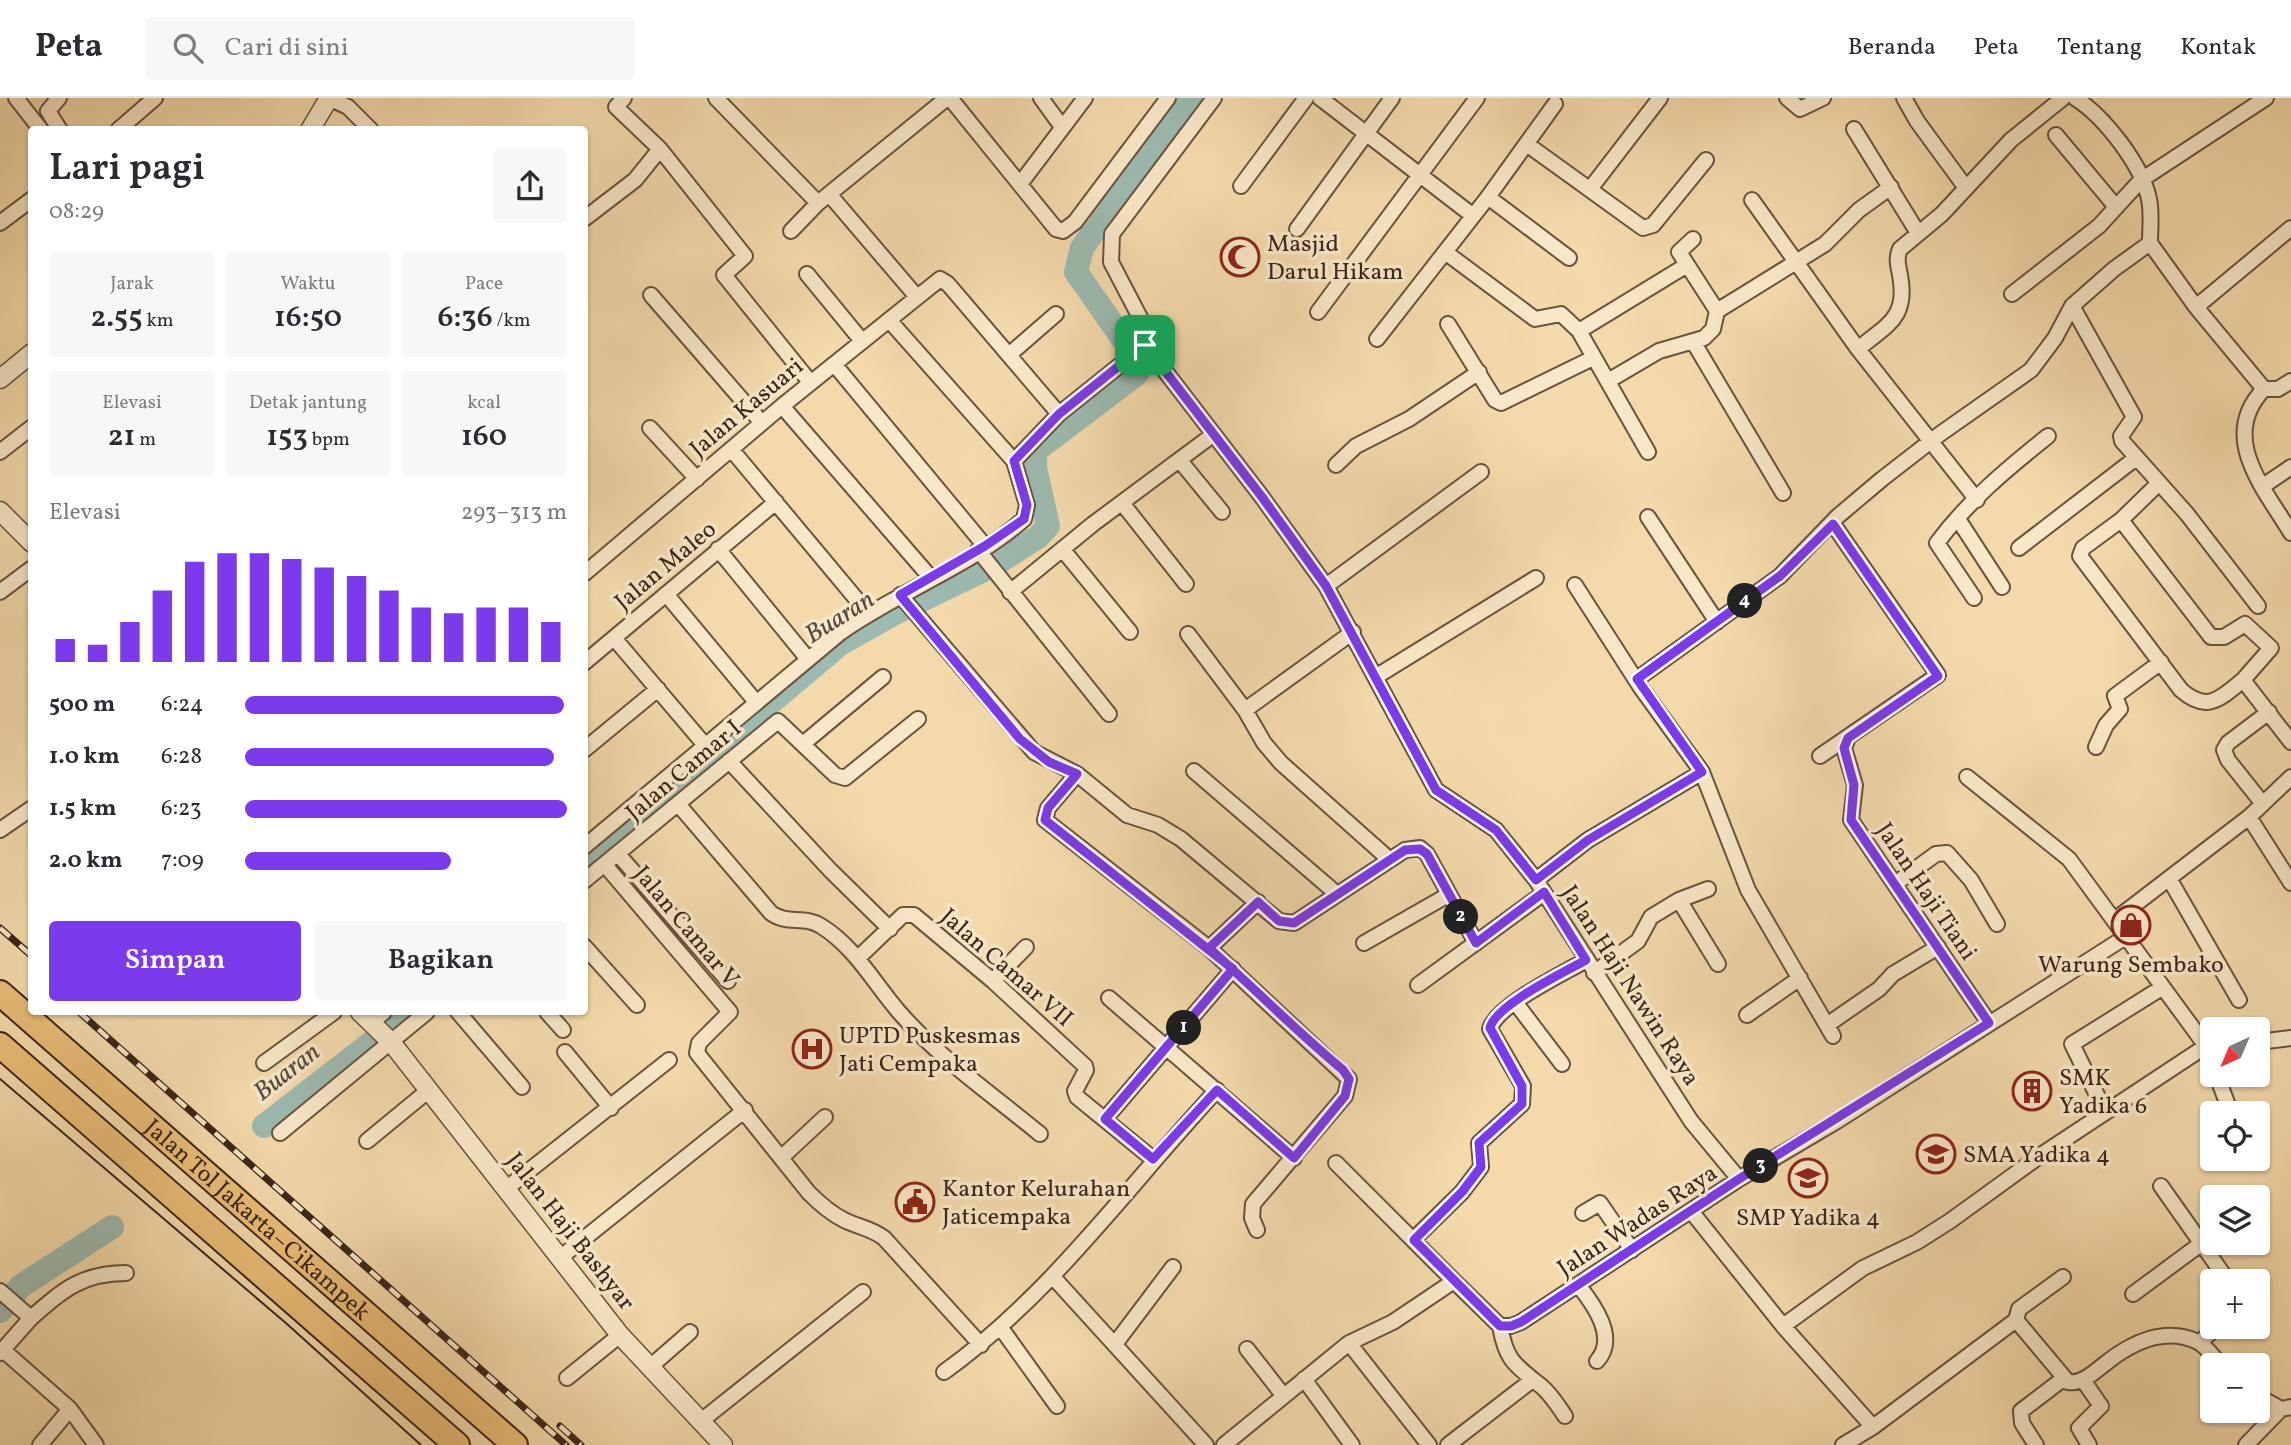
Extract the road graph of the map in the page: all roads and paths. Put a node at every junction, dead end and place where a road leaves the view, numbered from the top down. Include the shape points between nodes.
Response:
1 (16, 98) edge
2 (59, 98) edge
3 (155, 98) edge
4 (330, 98) edge
5 (624, 98) edge
6 (716, 98) edge
7 (949, 98) edge
8 (1041, 98) edge
9 (1085, 98) edge
10 (1168, 98) edge
11 (1214, 98) edge
12 (1306, 98) edge
13 (1320, 98) edge
14 (1392, 98) edge
15 (1477, 98) edge
16 (1660, 98) edge
17 (1787, 98) edge
18 (1822, 98) edge
19 (1903, 98) edge
20 (2063, 98) edge
21 (2075, 98) edge
22 (2266, 98) edge
23 (1555, 104) dead end
24 (38, 126) edge
25 (57, 126) edge
26 (123, 126) edge
27 (312, 126) edge
28 (366, 126) edge
29 (1062, 127) junction
30 (1854, 129) dead end
31 (1365, 134) junction
32 (2056, 135) dead end
33 (1528, 145) junction
34 (660, 149) junction
35 (1706, 160) dead end
36 (1419, 176) junction
37 (2141, 180) junction
38 (1020, 184) junction
39 (1241, 186) dead end
40 (1891, 187) junction
41 (1966, 188) junction
42 (1590, 189) junction
43 (1488, 197) junction
44 (824, 199) junction
45 (1752, 200) dead end
46 (28, 202) edge
47 (2116, 207) junction
48 (1472, 215) junction
49 (588, 216) edge
50 (1, 219) edge
51 (2291, 228) edge
52 (1297, 229) dead end
53 (791, 230) dead end
54 (1918, 233) junction
55 (1693, 239) dead end
56 (2150, 243) junction
57 (1445, 252) junction
58 (1569, 258) dead end
59 (1798, 262) junction
60 (1687, 265) junction
61 (807, 274) dead end
62 (2012, 294) dead end
63 (651, 295) dead end
64 (917, 297) junction
65 (2073, 306) junction
66 (2196, 307) junction
67 (1717, 311) junction
68 (1318, 312) dead end
69 (1056, 314) dead end
70 (889, 320) junction
71 (1448, 324) dead end
72 (1579, 331) junction
73 (1377, 340) dead end
74 (862, 341) junction
75 (1694, 343) junction
76 (1141, 348) junction
77 (1858, 349) junction
78 (1010, 354) junction
79 (28, 356) edge
80 (1593, 358) junction
81 (834, 364) junction
82 (1479, 372) junction
83 (0, 379) edge
84 (1608, 381) junction
85 (2291, 381) edge
86 (810, 382) junction
87 (2263, 389) junction
88 (782, 406) junction
89 (1059, 414) junction
90 (762, 423) junction
91 (650, 428) dead end
92 (28, 430) edge
93 (1214, 434) junction
94 (2048, 436) dead end
95 (1931, 443) junction
96 (731, 449) junction
97 (1648, 452) dead end
98 (0, 453) edge
99 (2136, 458) junction
100 (1014, 461) junction
101 (1181, 462) junction
102 (1336, 465) dead end
103 (2291, 467) edge
104 (1481, 472) dead end
105 (697, 479) junction
106 (2159, 483) junction
107 (2263, 486) junction
108 (1783, 493) dead end
109 (1977, 500) junction
110 (776, 502) junction
111 (1122, 503) junction
112 (1222, 512) dead end
113 (2126, 515) junction
114 (2, 517) edge
115 (1648, 517) dead end
116 (1958, 519) junction
117 (1833, 524) junction
118 (2291, 533) edge
119 (28, 540) edge
120 (981, 548) junction
121 (2020, 548) dead end
122 (718, 549) junction
123 (1063, 550) junction
124 (28, 571) edge
125 (588, 571) edge
126 (932, 578) junction
127 (1536, 578) dead end
128 (1186, 584) dead end
129 (1576, 585) dead end
130 (1326, 586) junction
131 (2002, 587) dead end
132 (0, 592) edge
133 (1010, 592) junction
134 (666, 594) junction
135 (902, 598) junction
136 (1974, 598) dead end
137 (2258, 606) dead end
138 (868, 612) junction
139 (1717, 622) junction
140 (1130, 632) dead end
141 (1353, 632) junction
142 (1188, 634) dead end
143 (614, 638) junction
144 (807, 658) junction
145 (588, 660) edge
146 (2161, 662) junction
147 (1377, 676) junction
148 (883, 677) dead end
149 (1637, 679) junction
150 (2243, 680) junction
151 (658, 689) junction
152 (756, 702) junction
153 (2269, 712) junction
154 (1246, 713) junction
155 (1109, 714) dead end
156 (918, 719) dead end
157 (1848, 738) junction
158 (2291, 741) edge
159 (804, 743) junction
160 (705, 744) junction
161 (588, 747) edge
162 (2096, 747) dead end
163 (1820, 756) dead end
164 (729, 761) junction
165 (1194, 771) dead end
166 (1702, 772) junction
167 (1077, 774) junction
168 (1967, 777) dead end
169 (2291, 777) edge
170 (678, 804) junction
171 (2263, 804) junction
172 (28, 811) edge
173 (2249, 817) junction
174 (0, 830) edge
175 (588, 844) edge
176 (618, 853) junction
177 (1390, 860) junction
178 (605, 865) junction
179 (588, 878) edge
180 (2170, 880) junction
181 (2291, 883) edge
182 (1895, 884) junction
183 (1540, 886) junction
184 (1708, 889) dead end
185 (1338, 894) junction
186 (1448, 895) junction
187 (1679, 900) junction
188 (1258, 902) junction
189 (2116, 919) junction
190 (1997, 925) dead end
191 (890, 929) junction
192 (2127, 936) junction
193 (1364, 943) dead end
194 (1476, 943) junction
195 (1026, 947) dead end
196 (1938, 947) junction
197 (1209, 948) junction
198 (588, 951) edge
199 (858, 958) junction
200 (1718, 964) dead end
201 (1590, 966) junction
202 (1233, 969) junction
203 (1800, 978) junction
204 (729, 981) dead end
205 (993, 981) junction
206 (1418, 985) dead end
207 (2163, 987) junction
208 (0, 993) edge
209 (1109, 998) dead end
210 (2239, 1000) dead end
211 (1515, 1002) junction
212 (637, 1006) dead end
213 (330, 1015) edge
214 (417, 1015) edge
215 (461, 1015) edge
216 (550, 1015) edge
217 (1747, 1015) dead end
218 (1989, 1023) junction
219 (379, 1026) edge
220 (564, 1030) dead end
221 (2200, 1034) edge
222 (2291, 1038) edge
223 (2270, 1041) edge
224 (0, 1045) edge
225 (1168, 1048) junction
226 (565, 1052) dead end
227 (2200, 1052) edge
228 (669, 1060) dead end
229 (264, 1063) dead end
230 (1562, 1064) dead end
231 (522, 1087) dead end
232 (429, 1090) junction
233 (1217, 1090) junction
234 (2097, 1095) dead end
235 (611, 1108) junction
236 (745, 1110) junction
237 (825, 1117) dead end
238 (1105, 1119) junction
239 (280, 1133) dead end
240 (1040, 1134) dead end
241 (367, 1141) dead end
242 (782, 1157) junction
243 (1294, 1158) junction
244 (1153, 1159) junction
245 (1336, 1163) dead end
246 (1739, 1179) junction
247 (2161, 1186) dead end
248 (507, 1188) junction
249 (1691, 1211) junction
250 (1584, 1213) dead end
251 (1257, 1230) dead end
252 (1414, 1240) junction
253 (2200, 1240) edge
254 (2200, 1244) edge
255 (1632, 1250) junction
256 (561, 1257) junction
257 (1174, 1267) dead end
258 (126, 1273) dead end
259 (1053, 1277) junction
260 (2063, 1277) dead end
261 (1454, 1281) junction
262 (1579, 1286) junction
263 (1, 1292) edge
264 (863, 1292) dead end
265 (2133, 1294) dead end
266 (28, 1315) junction
267 (2015, 1320) junction
268 (1500, 1326) junction
269 (1783, 1326) junction
270 (1001, 1328) junction
271 (690, 1332) dead end
272 (620, 1335) junction
273 (2203, 1339) edge
274 (2200, 1342) junction
275 (1349, 1343) junction
276 (1115, 1344) junction
277 (981, 1345) junction
278 (1247, 1349) dead end
279 (1, 1352) edge
280 (2210, 1353) edge
281 (1597, 1361) dead end
282 (650, 1367) junction
283 (944, 1372) dead end
284 (567, 1378) dead end
285 (1304, 1379) junction
286 (2063, 1379) junction
287 (2084, 1380) junction
288 (1531, 1381) junction
289 (1283, 1395) junction
290 (1057, 1406) dead end
291 (2286, 1408) edge
292 (70, 1409) junction
293 (1565, 1416) dead end
294 (701, 1421) junction
295 (1872, 1427) junction
296 (40, 1445) edge
297 (96, 1445) edge
298 (457, 1445) edge
299 (515, 1445) edge
300 (723, 1445) edge
301 (1206, 1445) edge
302 (1224, 1445) edge
303 (1352, 1445) edge
304 (1429, 1445) edge
305 (1448, 1445) edge
306 (1843, 1445) edge
307 (2036, 1445) edge
308 (2089, 1445) edge
309 (2246, 1445) edge

1 - 24 street
2 - 25 street via 48,111
3 - 26 street
4 - 27 street
4 - 28 street via 348,107
5 - 34 street via 616,107
6 - 44 street
7 - 38 street
7 - 44 street
8 - 29 street
9 - 29 street
10 - 38 street via 1070,228 1056,229
11 - 76 street via 1112,234 1111,262 1147,331
12 - 39 street
13 - 31 street
14 - 31 street
15 - 36 street
16 - 42 street
17 - 18 street via 1794,107 1806,109
19 - 41 street
20 - 41 street via 2011,140
21 - 37 street via 2115,136
22 - 37 street
23 - 33 street
29 - 38 street
30 - 40 street
31 - 36 street
31 - 52 street
32 - 47 street
33 - 42 street
33 - 43 street
34 - 49 street via 635,180
34 - 86 street via 745,257 724,275
35 - 42 street via 1653,225 1643,228
36 - 48 street
36 - 68 street
37 - 47 street
37 - 56 street via 2149,199
40 - 54 street
40 - 59 street
41 - 54 street
43 - 48 street
43 - 58 street
44 - 53 street
44 - 64 street
45 - 59 street
46 - 50 street
47 - 62 street via 2099,226
48 - 57 street
51 - 66 street
54 - 77 street via 1897,257 1901,309
55 - 60 street via 1679,253
56 - 65 street
56 - 66 street
57 - 72 street via 1535,319 1561,314
57 - 73 street
59 - 67 street
59 - 77 street
60 - 67 street
60 - 72 street
61 - 74 street
63 - 90 street
64 - 70 street, Jalan Kasuari
64 - 78 street, Jalan Kasuari via 940,279
65 - 95 street via 2031,370
65 - 99 street via 2134,417 2121,438
66 - 87 street
67 - 75 street via 1713,329
69 - 78 street
70 - 74 street, Jalan Kasuari
70 - 100 street
71 - 82 street
72 - 80 street
74 - 81 street, Jalan Kasuari
75 - 84 street via 1659,351
75 - 108 street
76 - 89 street
76 - 93 street, Jalan Haji Nawin Raya
77 - 95 street
78 - 89 street
79 - 83 street
80 - 82 street via 1501,403 1495,401
80 - 84 street
81 - 86 street, Jalan Kasuari
81 - 120 street
82 - 102 street via 1409,419 1356,446
84 - 97 street
85 - 87 street via 2278,389
86 - 88 street, Jalan Kasuari
87 - 107 street via 2251,402 2242,430 2247,454
88 - 90 street, Jalan Kasuari
88 - 126 street
89 - 100 street
90 - 96 street, Jalan Kasuari
91 - 105 street
92 - 98 street
93 - 101 street
93 - 130 street, Jalan Haji Nawin Raya
94 - 109 street via 1987,484
95 - 109 street
95 - 117 street via 1873,486
96 - 105 street, Jalan Kasuari
96 - 110 street
99 - 106 street
99 - 121 street
100 - 120 street via 1025,496 1024,519
101 - 111 street
101 - 112 street
103 - 107 street
104 - 130 street
105 - 125 street, Jalan Kasuari
106 - 113 street
106 - 137 street
107 - 118 street
109 - 116 street
110 - 122 street, Jalan Maleo
110 - 138 street
111 - 123 street
111 - 128 street
113 - 146 street via 2083,548 2080,556
113 - 150 street via 2211,637 2224,637 2245,624 2271,648
114 - 119 street
115 - 139 street
116 - 131 street
116 - 136 street via 1936,546
117 - 139 street via 1780,576
117 - 157 street via 1938,676
120 - 126 street
120 - 133 street
122 - 134 street, Jalan Maleo
122 - 144 street
123 - 133 street
123 - 140 street
124 - 132 street
126 - 135 street
127 - 147 street
129 - 149 street
130 - 141 street, Jalan Haji Nawin Raya
133 - 155 street
134 - 143 street, Jalan Maleo
134 - 152 street
135 - 138 street
135 - 167 street via 1020,739 1049,762
138 - 144 street
139 - 149 street
141 - 147 street, Jalan Haji Nawin Raya
141 - 154 street
142 - 154 street
143 - 145 street, Jalan Maleo
143 - 151 street
144 - 152 street
146 - 150 street via 2181,690 2205,704
146 - 162 street via 2115,696 2120,709 2105,725
147 - 183 street, Jalan Haji Nawin Raya via 1436,790 1496,830
148 - 159 street
149 - 166 street
150 - 153 street
151 - 160 street
151 - 161 street
152 - 160 street
153 - 158 street
153 - 171 street via 2224,750
154 - 177 street via 1281,763
156 - 159 street via 845,778 835,775
157 - 163 street
157 - 182 street, Jalan Haji Tiani via 1844,748 1854,785 1851,820
159 - 164 street, Jalan Camar I via 778,721
160 - 175 street
164 - 170 street, Jalan Camar I
164 - 191 street
165 - 185 street
166 - 183 street via 1588,840
166 - 203 street via 1748,890
167 - 188 street via 1127,815 1181,839
167 - 197 street via 1048,808 1045,820
168 - 189 street via 2069,859
169 - 171 street
170 - 176 street, Jalan Camar I
170 - 199 street via 771,913 785,921 805,919 821,926
171 - 173 street
172 - 174 street
173 - 180 street
173 - 181 street
176 - 178 street, Jalan Camar I
176 - 204 street
177 - 185 street
177 - 186 street via 1405,850 1420,849 1432,861
178 - 179 street, Jalan Camar I
178 - 236 street, Jalan Camar V via 730,1012 699,1043 698,1053
180 - 189 street
180 - 210 street
182 - 190 street via 1936,854 1947,853 1971,880
182 - 196 street, Jalan Haji Tiani
183 - 194 street
183 - 201 street, Jalan Haji Nawin Raya
184 - 187 street
185 - 188 street via 1286,924
186 - 193 street
186 - 194 street
187 - 200 street
187 - 201 street via 1651,917 1638,941
188 - 197 street
189 - 192 street
191 - 199 street, Jalan Camar VII
191 - 205 street, Jalan Camar VII via 903,915 914,915
192 - 207 street
192 - 218 street, Jalan Wadas Raya
194 - 206 street
195 - 205 street
196 - 203 street via 1892,974 1830,1031
196 - 218 street, Jalan Haji Tiani
197 - 202 street
198 - 212 street
199 - 240 street via 900,1013
201 - 211 street
201 - 246 street, Jalan Haji Nawin Raya via 1691,1121
202 - 225 street
202 - 243 street via 1349,1079 1345,1096
203 - 217 street
205 - 238 street, Jalan Camar VII via 1085,1066 1075,1094
207 - 221 street
207 - 234 street via 2072,1044
208 - 299 highway, Jalan Tol Jakarta–Cikampek
209 - 225 street
211 - 230 street
211 - 252 street via 1490,1028 1522,1086 1522,1104 1479,1143 1481,1167
213 - 229 street
214 - 219 street
215 - 231 street
216 - 220 street
218 - 246 street, Jalan Wadas Raya
219 - 232 street, Jalan Haji Bashyar
219 - 239 street
222 - 223 street
224 - 298 highway, Jalan Tol Jakarta–Cikampek
225 - 233 street
225 - 238 street
226 - 235 street
227 - 269 street via 2043,1153 1950,1221 1863,1268
228 - 235 street
232 - 241 street
232 - 248 street, Jalan Haji Bashyar
233 - 243 street
233 - 244 street
235 - 248 street
236 - 242 street
236 - 256 street
237 - 242 street
238 - 244 street, Jalan Camar VII
242 - 277 street via 825,1209 884,1238
243 - 251 street via 1253,1205
244 - 259 street
245 - 252 street
246 - 249 street, Jalan Wadas Raya
247 - 253 street
248 - 256 street, Jalan Haji Bashyar
249 - 255 street, Jalan Wadas Raya
249 - 269 street
250 - 255 street via 1600,1203
252 - 261 street
254 - 265 street
255 - 262 street, Jalan Wadas Raya
256 - 272 street, Jalan Haji Bashyar
257 - 276 street
258 - 266 street via 88,1277
259 - 270 street
259 - 276 street
260 - 267 street via 2019,1308
261 - 268 street
261 - 275 street via 1393,1322
262 - 268 street, Jalan Wadas Raya via 1521,1322
262 - 281 street via 1605,1335
263 - 266 street
264 - 294 street
266 - 279 street
267 - 286 street
267 - 295 street
268 - 288 street via 1508,1358
269 - 295 street
270 - 277 street
270 - 290 street
271 - 282 street
272 - 282 street, Jalan Haji Bashyar
272 - 284 street
273 - 274 street
274 - 280 street
274 - 287 street via 2156,1336 2133,1344
275 - 285 street
275 - 304 street
276 - 301 street
277 - 283 street
278 - 289 street
279 - 292 street
282 - 294 street, Jalan Haji Bashyar
285 - 289 street
285 - 303 street
286 - 287 street via 2072,1383
286 - 307 street via 2021,1411 2022,1423
287 - 308 street via 2101,1406 2079,1428
288 - 293 street via 1540,1385
288 - 305 street
289 - 302 street
291 - 309 street
292 - 296 street
292 - 297 street
294 - 300 street, Jalan Haji Bashyar
295 - 306 street

